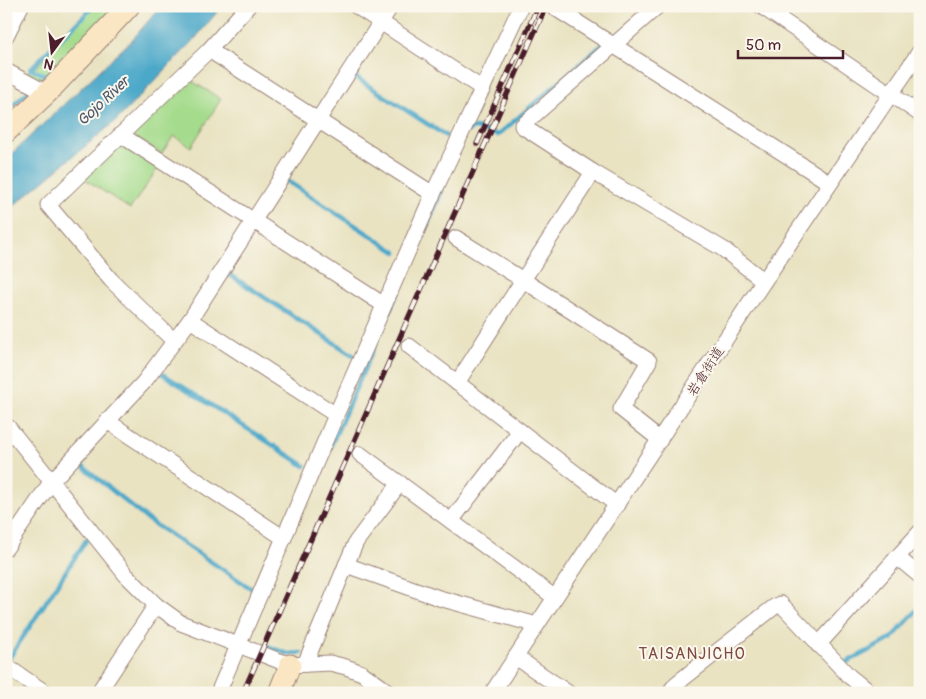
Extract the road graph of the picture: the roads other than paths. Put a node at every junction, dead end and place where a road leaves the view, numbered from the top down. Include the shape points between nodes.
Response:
1 (21, 6) edge
2 (129, 6) edge
3 (248, 6) edge
4 (356, 6) edge
5 (391, 6) edge
6 (521, 6) edge
7 (658, 6) edge
8 (761, 6) edge
9 (555, 8) dead end
10 (380, 23) junction
11 (6, 36) edge
12 (614, 45) junction
13 (209, 50) junction
14 (920, 51) edge
15 (6, 71) edge
16 (483, 90) junction
17 (892, 93) junction
18 (47, 94) junction
19 (920, 114) edge
20 (318, 120) junction
21 (6, 132) edge
22 (121, 135) junction
23 (593, 172) junction
24 (830, 183) junction
25 (433, 194) junction
26 (252, 221) junction
27 (456, 238) dead end
28 (523, 280) junction
29 (764, 281) junction
30 (384, 305) junction
31 (190, 320) junction
32 (174, 341) junction
33 (409, 346) dead end
34 (457, 383) junction
35 (336, 415) junction
36 (107, 421) junction
37 (8, 427) dead end
38 (520, 431) junction
39 (660, 440) junction
40 (360, 454) dead end
41 (51, 482) junction
42 (400, 483) junction
43 (616, 505) junction
44 (451, 521) junction
45 (920, 532) edge
46 (284, 538) junction
47 (6, 548) edge
48 (898, 557) junction
49 (346, 565) junction
50 (920, 576) edge
51 (554, 597) junction
52 (156, 605) junction
53 (536, 625) junction
54 (237, 643) junction
55 (818, 645) junction
56 (516, 657) junction
57 (298, 665) junction
58 (6, 666) edge
59 (106, 690) edge
60 (46, 693) edge
61 (218, 693) edge
62 (279, 693) edge
63 (390, 693) edge
64 (492, 693) edge
65 (568, 693) edge
66 (669, 693) edge
67 (870, 693) edge

1 - 11 street
2 - 18 main road
3 - 13 street
4 - 10 street
5 - 10 street
6 - 16 street
7 - 12 street
8 - 17 street
9 - 12 street
10 - 16 street
10 - 20 street
12 - 23 street via 522,126
12 - 24 street
13 - 20 street
13 - 22 street
14 - 17 street, 岩倉街道
15 - 18 street
16 - 25 street
17 - 19 street
17 - 24 street, 岩倉街道
18 - 21 main road
20 - 25 street
20 - 26 street
22 - 26 street
22 - 32 street via 48,205 111,280
23 - 28 street
23 - 29 street via 723,248
24 - 29 street, 岩倉街道
25 - 30 street
26 - 30 street
26 - 31 street
27 - 28 street
28 - 34 street
28 - 39 street via 649,362 621,409
29 - 39 street, 岩倉街道
30 - 35 street
31 - 32 street
31 - 35 street
32 - 36 street via 144,382
33 - 34 street
34 - 38 street
35 - 46 street
36 - 41 street
36 - 46 street
37 - 41 street
38 - 43 street
38 - 44 street
39 - 43 street, 岩倉街道
40 - 42 street
41 - 47 street
41 - 52 street via 126,575
42 - 44 street
42 - 49 street via 356,542
43 - 51 street, 岩倉街道
44 - 51 street
45 - 48 street
46 - 54 street
48 - 50 street
48 - 55 street
49 - 53 street via 440,598
49 - 57 street
51 - 53 street, 岩倉街道
52 - 54 street via 181,623
52 - 59 street
53 - 56 street, 岩倉街道
54 - 57 street
54 - 61 street
55 - 66 street via 781,604 694,669
55 - 67 street
56 - 64 street, 岩倉街道
56 - 65 street
57 - 62 main road
57 - 63 street via 330,663 346,667 362,673
58 - 60 street

